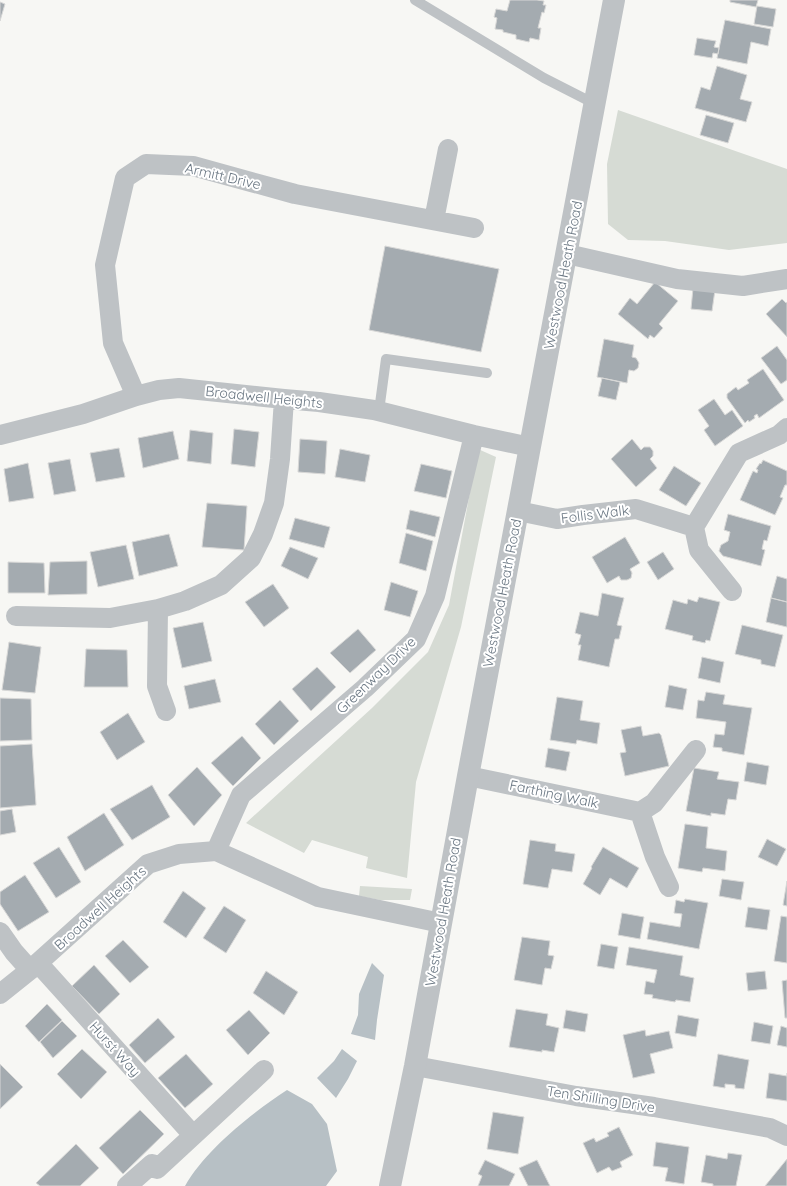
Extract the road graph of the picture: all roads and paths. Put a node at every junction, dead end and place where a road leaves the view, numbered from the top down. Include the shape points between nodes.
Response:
1 (416, 0) edge
2 (614, 0) edge
3 (595, 104) junction
4 (448, 149) dead end
5 (434, 220) junction
6 (474, 228) dead end
7 (567, 254) junction
8 (787, 279) edge
9 (487, 373) dead end
10 (136, 396) junction
11 (284, 400) junction
12 (379, 411) junction
13 (787, 428) edge
14 (0, 435) edge
15 (474, 435) junction
16 (530, 447) junction
17 (518, 511) junction
18 (694, 527) junction
19 (732, 591) dead end
20 (158, 609) junction
21 (16, 616) dead end
22 (166, 711) dead end
23 (696, 750) dead end
24 (468, 776) junction
25 (640, 812) junction
26 (216, 851) junction
27 (669, 887) dead end
28 (441, 923) junction
29 (0, 932) edge
30 (34, 967) junction
31 (0, 994) edge
32 (415, 1066) junction
33 (264, 1070) dead end
34 (193, 1135) junction
35 (787, 1136) edge
36 (127, 1186) edge
37 (390, 1186) edge

1 - 3 lane via 544,78
2 - 3 street, Westwood Heath Road
3 - 7 street, Westwood Heath Road
4 - 5 street
5 - 6 street, Armitt Drive
5 - 10 street, Armitt Drive via 295,194 193,166 146,164 125,178 106,265 113,343
7 - 8 street via 677,279 743,286
7 - 16 street, Westwood Heath Road
9 - 12 lane via 386,359
10 - 11 street, Broadwell Heights via 179,388
10 - 14 street, Broadwell Heights via 82,414
11 - 12 street, Broadwell Heights via 319,402
11 - 20 street via 274,503 251,558 221,585 185,601
12 - 15 street, Broadwell Heights
13 - 18 street via 779,435 739,453
15 - 16 street, Broadwell Heights
15 - 26 street, Greenway Drive via 435,596 416,639 365,688 241,795
16 - 17 street, Westwood Heath Road
17 - 18 street, Follis Walk via 557,519 636,509
17 - 24 street, Westwood Heath Road
18 - 19 street via 699,550
20 - 21 street via 110,618
20 - 22 street via 157,686
23 - 25 street via 654,802
24 - 25 street, Farthing Walk
24 - 28 street, Westwood Heath Road
25 - 27 street via 655,857
26 - 28 street, Broadwell Heights via 318,897
26 - 30 street, Broadwell Heights via 179,854 148,864
28 - 32 street, Westwood Heath Road
29 - 30 street, Hurst Way via 14,952
30 - 31 street, Broadwell Heights
30 - 34 street, Hurst Way
32 - 35 street, Ten Shilling Drive via 770,1128
32 - 37 street, Westwood Heath Road
33 - 34 street
34 - 36 street via 157,1169 152,1164

